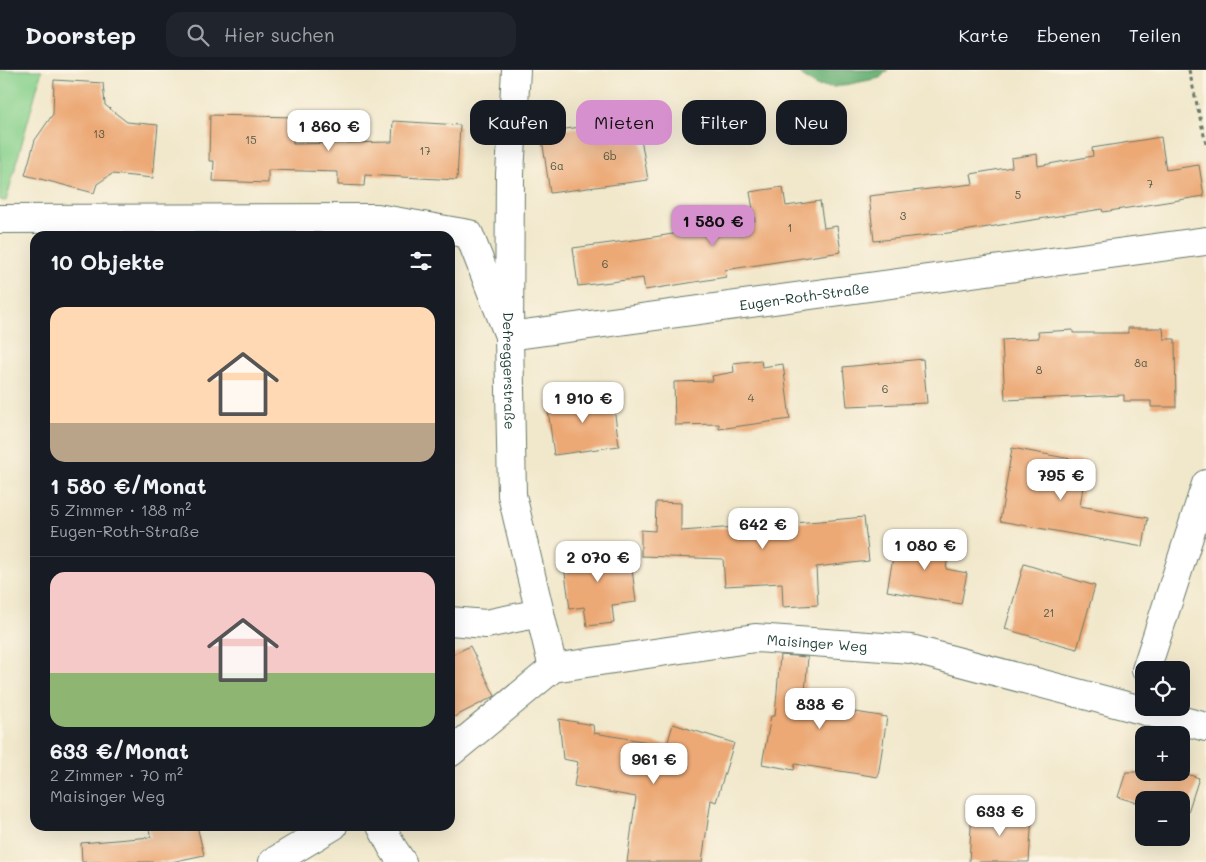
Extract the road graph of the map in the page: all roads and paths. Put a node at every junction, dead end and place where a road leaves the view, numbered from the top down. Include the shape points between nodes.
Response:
1 (516, 70) edge
2 (1189, 70) edge
3 (1206, 144) edge
4 (0, 219) edge
5 (452, 231) edge
6 (455, 232) edge
7 (1206, 241) edge
8 (509, 336) junction
9 (1206, 484) edge
10 (540, 613) junction
11 (455, 621) edge
12 (1149, 661) edge
13 (553, 668) junction
14 (1135, 704) edge
15 (1134, 707) junction
16 (1206, 727) edge
17 (455, 749) edge
18 (324, 831) edge
19 (384, 831) edge
20 (273, 862) edge
21 (402, 862) edge

1 - 8 street, Defreggerstraße via 510,174
2 - 3 path
4 - 5 street via 377,218
6 - 8 street via 469,234
7 - 8 street, Eugen-Roth-Straße
8 - 10 street, Defreggerstraße via 512,495
9 - 12 street
10 - 11 street via 486,624
10 - 13 street, Defreggerstraße
13 - 15 street, Maisinger Weg via 754,638 911,649
13 - 17 street
14 - 15 street
15 - 16 street, Maisinger Weg
18 - 20 street
19 - 21 street

